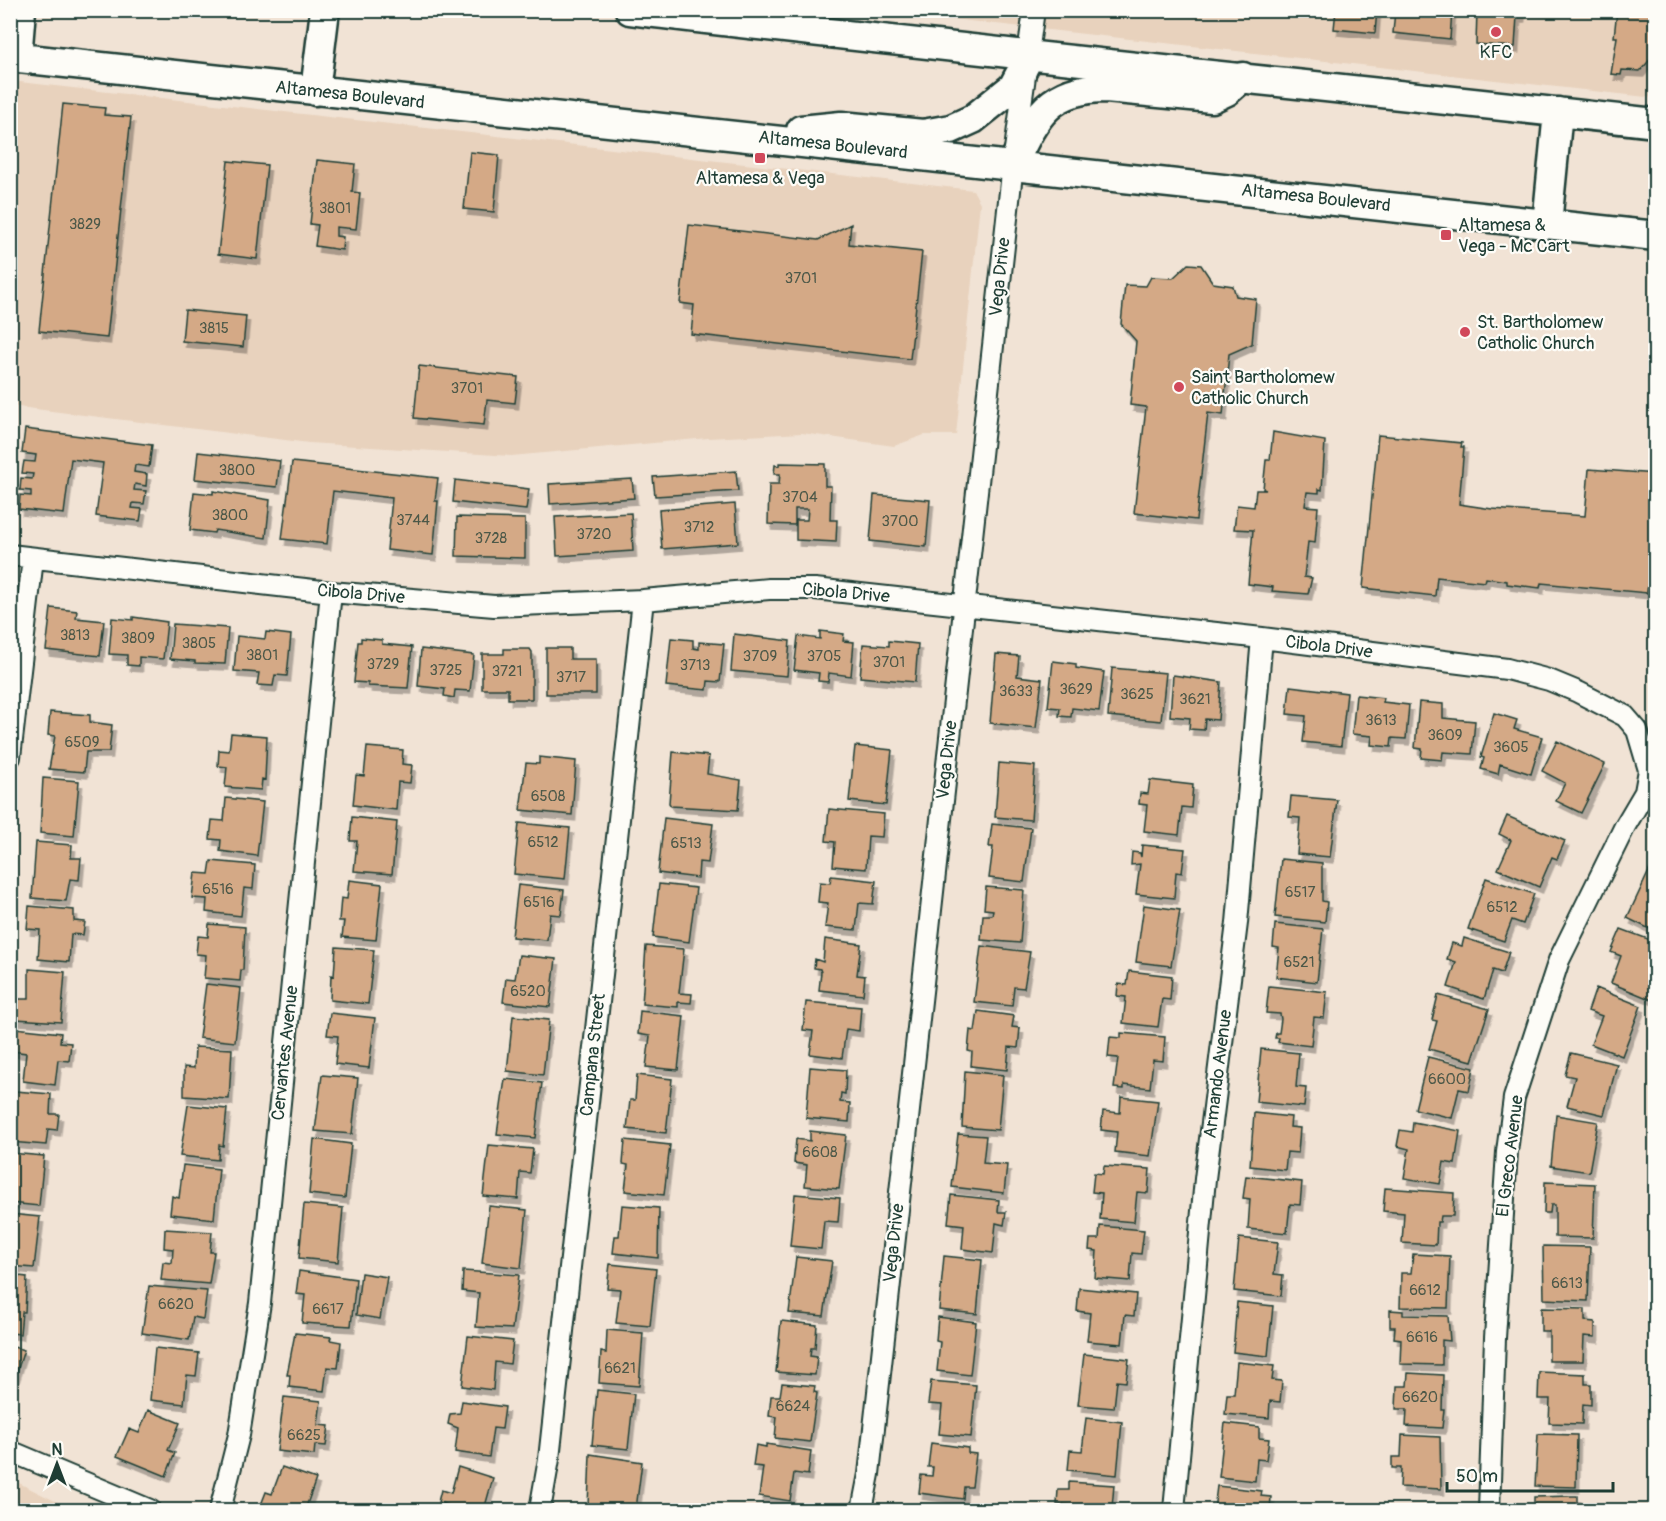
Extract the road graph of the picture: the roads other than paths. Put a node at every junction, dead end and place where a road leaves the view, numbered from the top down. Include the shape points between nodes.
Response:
1 (21, 10) edge
2 (325, 10) edge
3 (630, 10) edge
4 (1034, 10) edge
5 (14, 57) edge
6 (1029, 57) junction
7 (1243, 77) junction
8 (315, 91) junction
9 (1558, 112) junction
10 (1656, 123) edge
11 (770, 139) junction
12 (1013, 164) junction
13 (1547, 224) junction
14 (1656, 236) edge
15 (10, 555) edge
16 (33, 558) junction
17 (331, 592) junction
18 (643, 600) junction
19 (964, 604) junction
20 (1262, 638) junction
21 (1647, 756) joint
22 (10, 757) edge
23 (10, 1450) edge
24 (150, 1510) edge
25 (220, 1510) edge
26 (540, 1510) edge
27 (862, 1510) edge
28 (1174, 1510) edge
29 (1489, 1510) edge

1 - 5 main road
2 - 8 main road
3 - 6 main road
4 - 6 street, Vega Drive
5 - 8 main road, Altamesa Boulevard
6 - 7 main road
6 - 11 main road via 1013,87 973,120 951,129 923,134 841,126 810,128
6 - 12 street, Vega Drive
7 - 9 main road
7 - 12 main road via 1212,98 1106,88 1068,94 1048,105 1032,124
8 - 11 main road, Altamesa Boulevard
9 - 10 main road
9 - 13 main road
11 - 12 main road, Altamesa Boulevard
12 - 13 main road, Altamesa Boulevard
12 - 19 street, Vega Drive
13 - 14 main road, Altamesa Boulevard
15 - 16 street, Cibola Drive
16 - 17 street, Cibola Drive
16 - 22 street
17 - 18 street, Cibola Drive via 494,606
17 - 25 street, Cervantes Avenue via 260,1303 239,1435
18 - 19 street, Cibola Drive via 814,589
18 - 26 street, Campana Street via 552,1436
19 - 20 street, Cibola Drive
19 - 27 street, Vega Drive
20 - 21 street, Cibola Drive via 1507,669 1549,680 1625,716 1637,730
20 - 28 street, Armando Avenue via 1237,924 1205,1179
21 - 29 street, El Greco Avenue via 1645,792 1559,960 1514,1098 1498,1291
23 - 24 street

